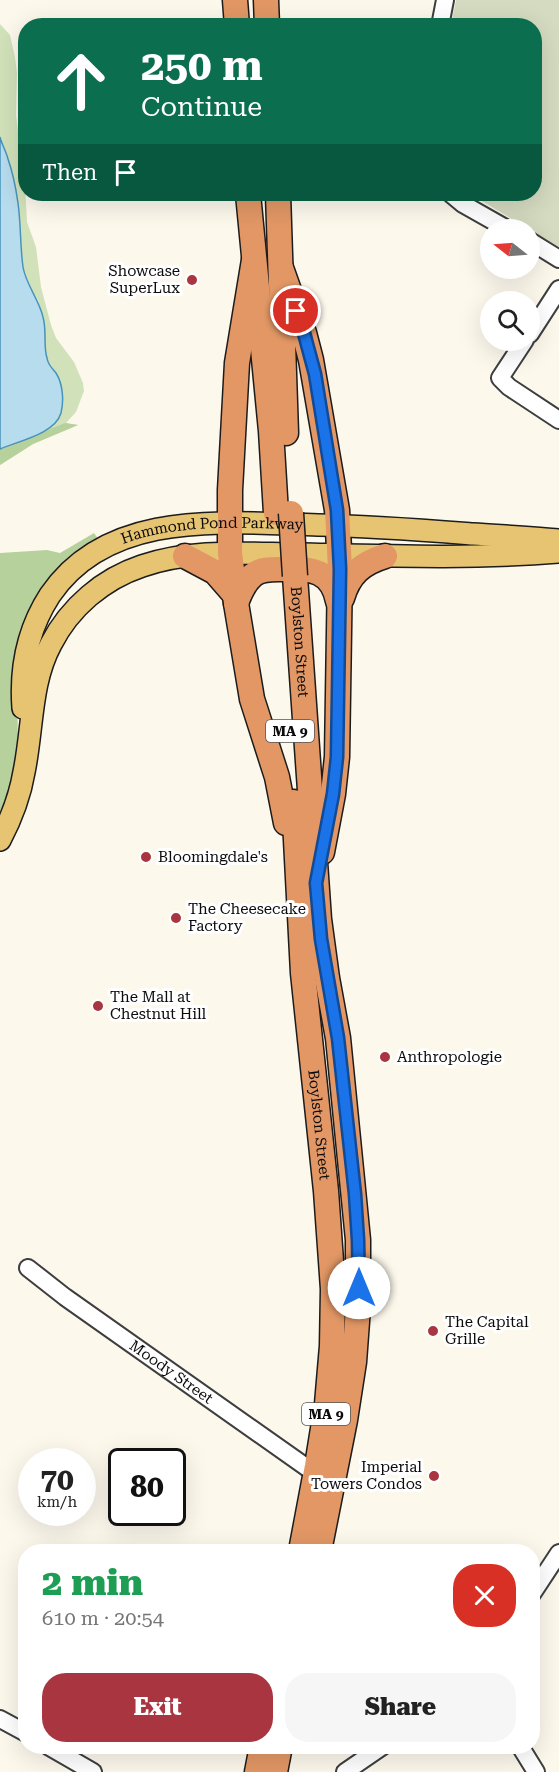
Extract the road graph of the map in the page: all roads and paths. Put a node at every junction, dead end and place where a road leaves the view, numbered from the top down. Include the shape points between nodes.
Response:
1 (235, 0) edge
2 (266, 0) edge
3 (445, 0) edge
4 (236, 18) edge
5 (267, 18) edge
6 (442, 18) edge
7 (249, 201) edge
8 (278, 201) edge
9 (459, 201) edge
10 (490, 219) edge
11 (540, 247) edge
12 (559, 259) edge
13 (254, 260) junction
14 (281, 268) junction
15 (559, 289) edge
16 (540, 318) edge
17 (518, 351) edge
18 (559, 420) edge
19 (284, 513) junction
20 (230, 523) junction
21 (337, 526) junction
22 (559, 540) edge
23 (559, 552) edge
24 (230, 553) junction
25 (339, 555) junction
26 (185, 556) junction
27 (385, 556) junction
28 (235, 599) junction
29 (339, 609) junction
30 (27, 753) junction
31 (0, 840) edge
32 (307, 886) junction
33 (28, 1268) dead end
34 (316, 1474) junction
35 (301, 1544) edge
36 (320, 1544) edge
37 (559, 1553) edge
38 (540, 1582) edge
39 (0, 1719) edge
40 (18, 1729) edge
41 (62, 1754) edge
42 (260, 1754) edge
43 (278, 1754) edge
44 (371, 1754) edge
45 (525, 1754) edge
46 (93, 1772) edge
47 (257, 1772) edge
48 (275, 1772) edge
49 (345, 1772) edge
50 (536, 1772) edge

1 - 4 highway
2 - 5 highway
3 - 6 street
7 - 13 highway, Boylston Street / MA 9
8 - 14 highway, Boylston Street / MA 9
9 - 10 street
11 - 12 street
13 - 19 highway, Boylston Street / MA 9 via 271,431
13 - 20 highway via 237,363
14 - 19 highway, Boylston Street / MA 9
14 - 21 highway via 315,374
15 - 16 street
17 - 18 street via 500,378
19 - 32 highway, Boylston Street / MA 9 via 294,798
20 - 21 main road, Hammond Pond Parkway
20 - 24 highway
20 - 30 main road, Hammond Pond Parkway via 185,525 130,536 98,550 62,580 39,614 26,654 23,691
21 - 22 main road, Hammond Pond Parkway
21 - 25 highway
23 - 27 main road, Hammond Pond Parkway
24 - 25 main road, Hammond Pond Parkway
24 - 26 main road, Hammond Pond Parkway
24 - 28 highway
25 - 27 main road, Hammond Pond Parkway
25 - 29 highway
26 - 28 highway via 215,572
26 - 30 main road, Hammond Pond Parkway via 122,574 89,596 70,616 51,644 38,679
27 - 29 highway via 355,572 345,587
28 - 29 highway via 258,572 304,568 317,571 331,583
28 - 32 highway via 252,699
29 - 32 highway via 336,770 331,807
30 - 31 main road, Hammond Pond Parkway via 17,800
32 - 34 highway, Boylston Street / MA 9 via 303,973 333,1289 329,1385
32 - 36 highway, Boylston Street / MA 9 via 321,939 338,1038 355,1194 359,1275 350,1390
33 - 34 street, Moody Street
34 - 35 highway, Boylston Street / MA 9
37 - 38 street
39 - 40 street
41 - 46 street
42 - 47 highway
43 - 48 highway
44 - 49 street
45 - 50 street

